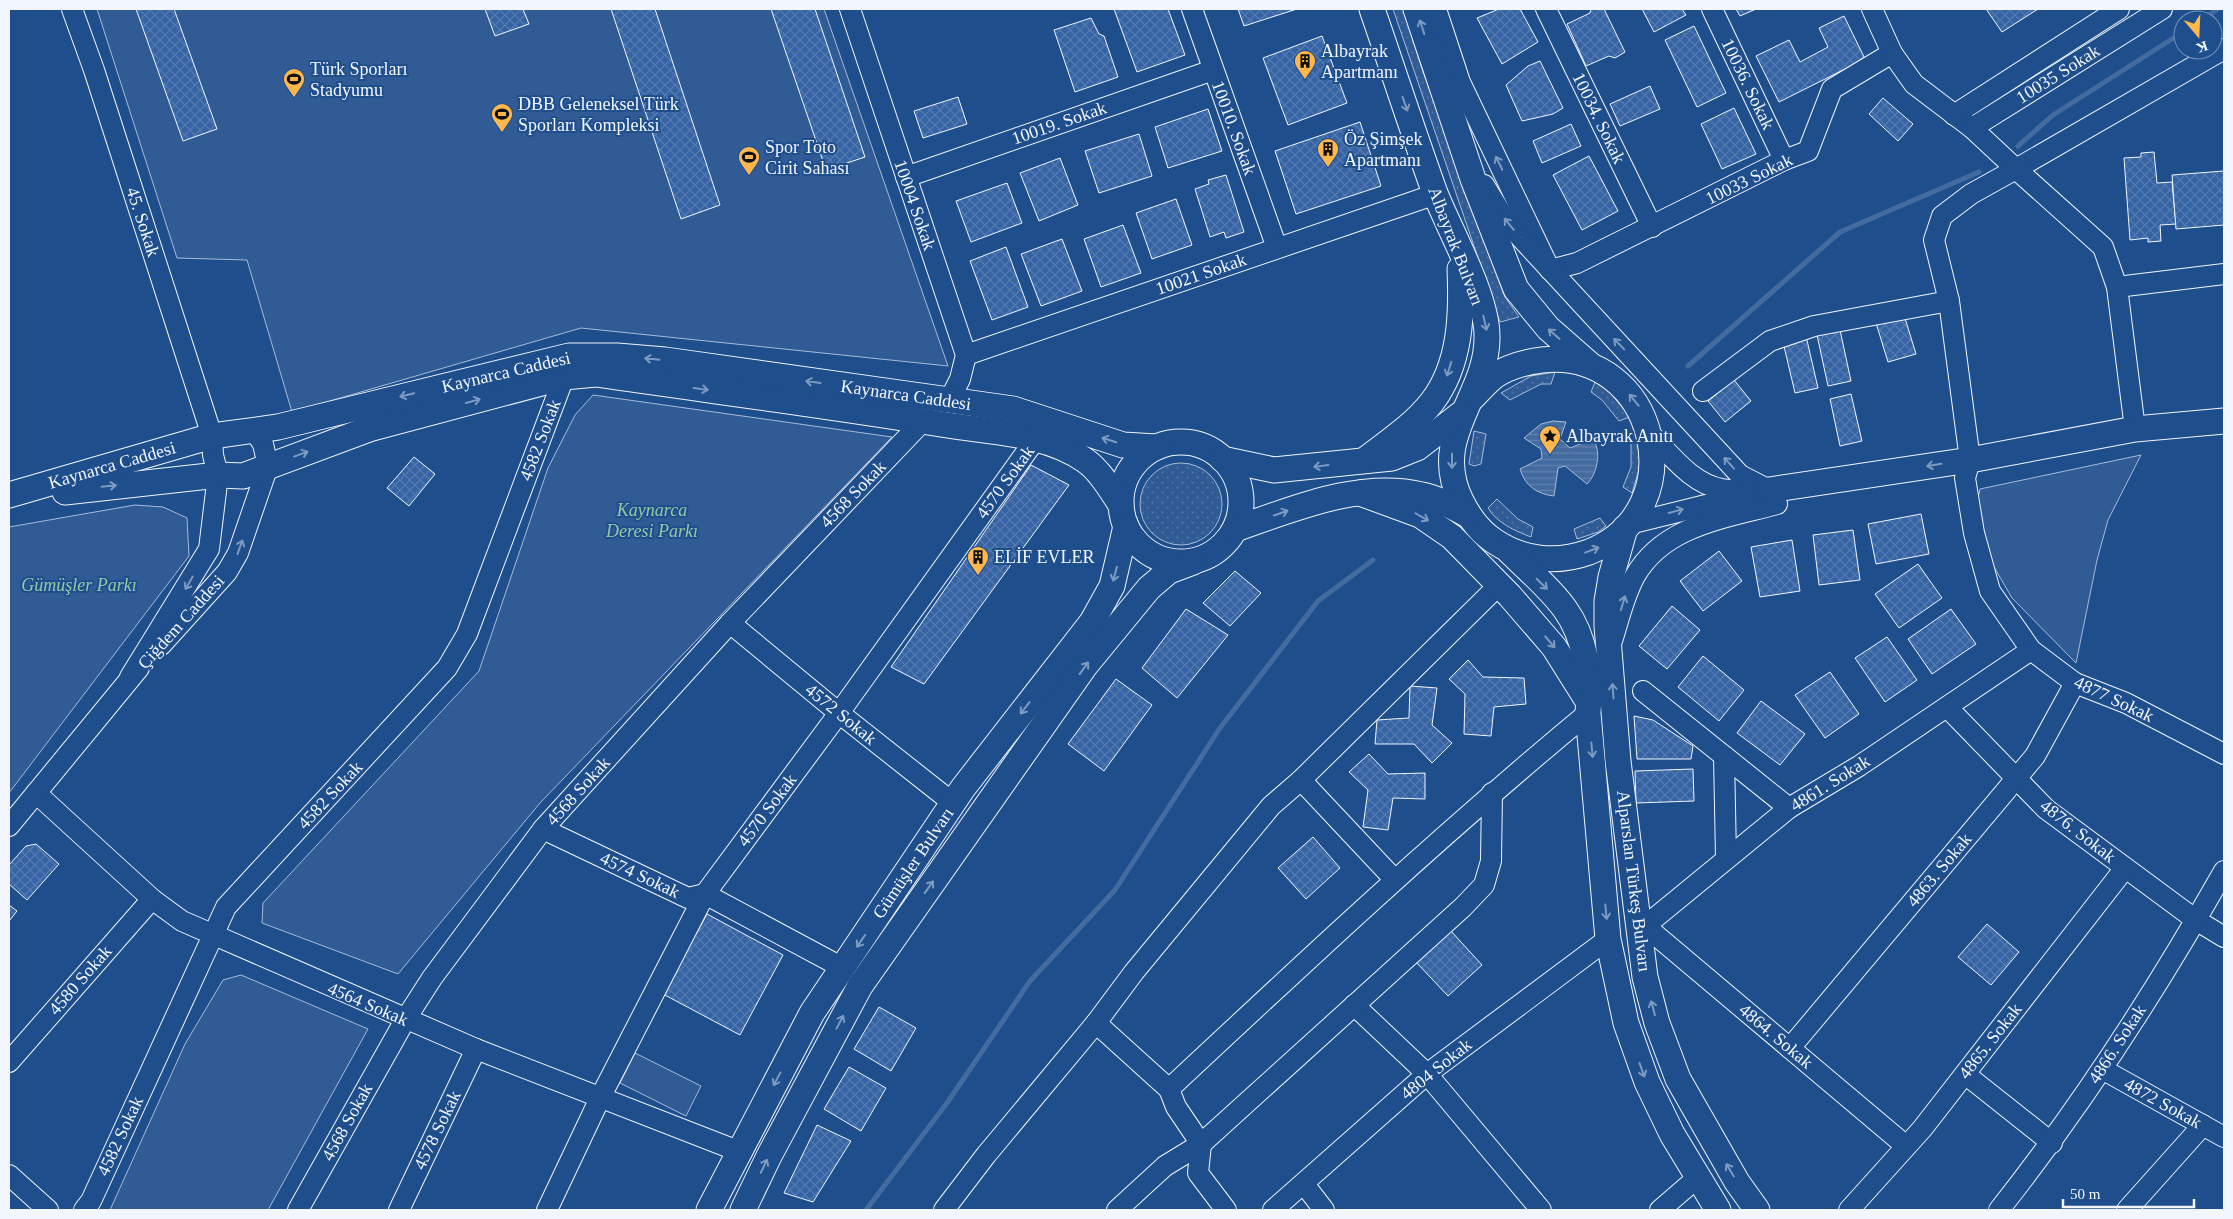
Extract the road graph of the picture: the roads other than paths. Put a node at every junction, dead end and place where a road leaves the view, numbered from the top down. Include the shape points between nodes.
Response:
1 (72, 9) edge
2 (850, 9) edge
3 (1192, 9) edge
4 (1372, 9) edge
5 (1416, 9) edge
6 (1436, 9) edge
7 (1546, 9) edge
8 (1712, 9) edge
9 (1872, 9) edge
10 (2119, 9) edge
11 (2162, 9) edge
12 (2224, 49) edge
13 (1892, 53) junction
14 (1431, 54) junction
15 (1213, 70) junction
16 (1460, 82) junction
17 (1954, 115) junction
18 (1972, 128) junction
19 (1461, 143) junction
20 (1784, 160) junction
21 (2016, 169) junction
22 (906, 177) junction
23 (1436, 194) junction
24 (1652, 227) junction
25 (1277, 248) junction
26 (1460, 252) junction
27 (1550, 270) junction
28 (2224, 274) edge
29 (2116, 287) junction
30 (1948, 301) junction
31 (966, 355) junction
32 (1591, 366) junction
33 (564, 377) junction
34 (1703, 391) dead end
35 (949, 401) junction
36 (1466, 407) junction
37 (923, 421) junction
38 (2224, 422) edge
39 (2135, 429) junction
40 (254, 430) junction
41 (1651, 435) junction
42 (2224, 435) edge
43 (212, 436) junction
44 (1035, 440) junction
45 (1157, 447) junction
46 (1222, 459) junction
47 (1363, 461) junction
48 (268, 466) junction
49 (1968, 469) junction
50 (218, 475) junction
51 (1360, 493) junction
52 (9, 496) edge
53 (1773, 497) junction
54 (9, 503) edge
55 (1124, 515) junction
56 (1468, 515) junction
57 (1627, 526) junction
58 (1235, 529) junction
59 (1507, 550) junction
60 (1193, 562) junction
61 (1499, 584) junction
62 (730, 623) junction
63 (1609, 650) junction
64 (2031, 650) junction
65 (130, 677) junction
66 (2075, 683) junction
67 (1643, 691) dead end
68 (1946, 707) junction
69 (1589, 708) junction
70 (839, 713) junction
71 (2224, 754) edge
72 (1724, 756) junction
73 (2017, 778) junction
74 (1301, 780) junction
75 (36, 793) junction
76 (1492, 793) junction
77 (953, 803) junction
78 (1789, 808) junction
79 (9, 826) edge
80 (543, 829) junction
81 (1726, 858) junction
82 (2126, 868) junction
83 (2224, 871) edge
84 (1394, 879) junction
85 (705, 894) junction
86 (152, 899) junction
87 (2196, 920) junction
88 (1641, 926) junction
89 (214, 936) junction
90 (2224, 937) edge
91 (1608, 939) junction
92 (843, 968) junction
93 (1354, 1005) junction
94 (405, 1020) junction
95 (1096, 1024) junction
96 (1790, 1048) junction
97 (476, 1050) junction
98 (9, 1062) edge
99 (2102, 1069) junction
100 (1427, 1074) junction
101 (1965, 1074) junction
102 (1169, 1089) junction
103 (601, 1096) junction
104 (2203, 1125) junction
105 (2224, 1137) edge
106 (2052, 1143) junction
107 (1201, 1144) junction
108 (1906, 1146) junction
109 (738, 1151) junction
110 (9, 1175) edge
111 (1697, 1178) junction
112 (1304, 1184) junction
113 (48, 1210) edge
114 (84, 1210) edge
115 (298, 1210) edge
116 (399, 1210) edge
117 (548, 1210) edge
118 (709, 1210) edge
119 (744, 1210) edge
120 (944, 1210) edge
121 (1117, 1210) edge
122 (1226, 1210) edge
123 (1273, 1210) edge
124 (1324, 1210) edge
125 (1540, 1210) edge
126 (1660, 1210) edge
127 (1718, 1210) edge
128 (1757, 1210) edge
129 (1848, 1210) edge
130 (2000, 1210) edge
131 (2127, 1210) edge

1 - 43 street, 45. Sokak
2 - 22 street, 10004 Sokak
3 - 15 street, 10010. Sokak
4 -> 23 main road, Albayrak Bulvarı
14 -> 5 main road
6 - 16 street
7 - 24 street, 10034. Sokak
8 - 20 street, 10036. Sokak
9 - 13 street
10 - 17 street, 10035 Sokak
11 - 18 street, 10035 Sokak
12 - 21 street, 4877 Sokak
13 - 17 street via 1914,84
13 - 20 street, 10033 Sokak via 1832,90 1808,151
14 - 16 street
14 - 19 main road
15 - 22 street, 10019. Sokak
15 - 25 street, 10010. Sokak
27 -> 16 street
17 - 18 street
18 - 21 street
27 -> 19 street via 1506,221
32 -> 19 main road via 1548,328 1516,289
20 - 24 street, 10033 Sokak
21 - 29 street via 2103,247
21 - 30 street, 4877 Sokak via 1942,216 1934,240
22 - 31 street, 10004 Sokak
23 - 25 street, 10021 Sokak
23 - 26 main road, Albayrak Bulvarı
24 - 27 street, 10033 Sokak via 1577,263
25 - 31 street, 10021 Sokak
26 -> 36 main road, Albayrak Bulvarı via 1487,333 1482,367
26 -> 47 main road via 1460,333 1441,389 1413,422
53 -> 27 street via 1740,475
28 - 29 street
29 - 39 street
30 - 34 street via 1814,326 1770,341
30 - 49 street, 4877 Sokak
31 - 35 street via 960,379
32 - 36 main road, Kaynarca Caddesi via 1558,358 1525,362 1495,376
41 -> 32 main road via 1639,406 1618,382
33 -> 37 main road, Kaynarca Caddesi via 596,374
48 -> 33 main road, Kaynarca Caddesi via 369,429
33 - 89 street, 4582 Sokak via 458,652 447,668 226,907
35 -> 40 main road, Kaynarca Caddesi via 665,360 569,356 278,427
45 -> 35 main road, Kaynarca Caddesi via 1124,444 1013,409
36 - 47 main road, Kaynarca Caddesi via 1417,448 1392,458
36 -> 56 main road, Albayrak Bulvarı via 1453,439 1451,465 1456,491
37 - 44 main road, Kaynarca Caddesi
37 - 62 street, 4568 Sokak
38 - 39 main road
39 - 49 main road
40 - 43 main road, Kaynarca Caddesi
40 - 48 street via 263,444
41 - 53 street via 1688,472 1702,481 1721,489
41 - 57 main road via 1653,467 1650,482 1646,497
42 - 49 main road
43 - 50 street, Çiğdem Caddesi
43 - 52 main road, Kaynarca Caddesi
44 - 55 main road, Kaynarca Caddesi via 1086,461 1106,482
44 - 70 street, 4570 Sokak
45 - 46 main road, Kaynarca Caddesi via 1176,442 1195,444 1214,451
45 - 55 main road, Kaynarca Caddesi via 1141,458 1129,473 1122,491
47 -> 46 main road, Kaynarca Caddesi via 1274,470
46 - 58 main road, Kaynarca Caddesi via 1239,483 1242,503
48 - 50 main road, Kaynarca Caddesi via 243,476
65 -> 48 street, Çiğdem Caddesi via 227,572 238,553
49 - 53 main road
49 - 64 street, 4877 Sokak via 1974,533 1990,591
54 -> 50 main road, Kaynarca Caddesi via 82,489
50 -> 65 street, Çiğdem Caddesi via 209,549
51 - 56 main road via 1422,494
58 -> 51 main road via 1308,504
51 -> 61 main road, Alparslan Türkeş Bulvarı via 1420,515 1452,537
57 -> 53 street via 1706,505
63 -> 53 street via 1635,576 1660,547 1689,529
55 - 60 main road, Kaynarca Caddesi via 1137,544 1153,556 1172,562
55 -> 77 main road, Gümüşler Bulvarı via 1112,586 1092,622
56 - 59 main road via 1485,535
59 -> 57 main road via 1539,559 1572,558 1604,546
57 - 63 main road, Alparslan Türkeş Bulvarı via 1607,601
58 - 60 main road, Kaynarca Caddesi via 1228,541 1212,554
59 -> 69 main road, Alparslan Türkeş Bulvarı via 1555,597 1573,623 1586,663
119 -> 60 main road, Gümüşler Bulvarı via 769,1156 860,986 1085,666 1149,588 1169,571
61 -> 69 main road, Alparslan Türkeş Bulvarı via 1554,647
61 - 74 street
62 - 70 street, 4572 Sokak
62 - 80 street, 4568 Sokak
88 -> 63 main road, Alparslan Türkeş Bulvarı via 1618,761
64 - 66 street, 4877 Sokak
64 - 68 street, 4861. Sokak
65 - 75 street
66 - 71 street, 4877 Sokak via 2126,703
66 - 73 street, 4863. Sokak via 2035,756
67 - 72 street
68 - 73 street, 4876. Sokak
68 - 78 street, 4861. Sokak via 1859,766
69 - 76 street
69 -> 91 main road, Alparslan Türkeş Bulvarı
70 - 77 street, 4572 Sokak
70 - 85 street, 4570 Sokak
72 - 78 street
72 - 81 street
73 - 82 street, 4876. Sokak via 2046,808
73 - 96 street, 4863. Sokak
74 - 84 street
74 - 95 street via 1271,806 1134,972
75 - 79 street
75 - 86 street, 4564 Sokak
76 - 84 street
76 - 93 street via 1491,861 1484,885
77 -> 92 main road, Gümüşler Bulvarı
78 - 81 street, 4861. Sokak
80 - 85 street, 4574 Sokak via 688,898
80 - 94 street, 4568 Sokak via 432,978
81 - 88 street, 4861. Sokak
82 - 87 street, 4876. Sokak
82 - 101 street, 4865. Sokak
83 - 87 street, 4866. Sokak
84 - 102 street
85 - 92 street, 4574 Sokak
85 - 103 street, 4570 Sokak
86 - 89 street, 4564 Sokak via 182,921
86 - 98 street, 4580 Sokak
87 - 90 street, 4876. Sokak
87 - 99 street, 4866. Sokak
88 - 96 street, 4864. Sokak
128 -> 88 main road, Alparslan Türkeş Bulvarı via 1737,1182 1678,1079 1648,986
89 - 94 street, 4564 Sokak
89 - 114 street, 4582 Sokak
91 - 100 street, 4804 Sokak
91 -> 111 main road, Alparslan Türkeş Bulvarı via 1626,1023 1646,1082
92 -> 109 main road, Gümüşler Bulvarı via 812,1013
93 - 100 street
93 - 107 street
94 - 97 street, 4564 Sokak
94 - 115 street, 4568 Sokak
95 - 102 street
95 - 120 street
96 - 108 street, 4864. Sokak
97 - 103 street, 4564 Sokak
97 - 116 street, 4578 Sokak
99 - 104 street, 4872 Sokak
99 - 106 street, 4866. Sokak
100 - 112 street, 4804 Sokak
100 - 125 street
101 - 106 street
101 - 108 street, 4865. Sokak
102 - 107 street via 1176,1107
103 - 109 street, 4564 Sokak
103 - 117 street, 4570 Sokak
104 - 105 street, 4872 Sokak
104 - 131 street
106 - 130 street, 4866. Sokak
107 - 121 street via 1165,1166
107 - 122 street via 1198,1173
108 - 129 street, 4865. Sokak
109 - 118 main road, Gümüşler Bulvarı
110 - 113 street
111 - 126 street
111 - 127 main road, Alparslan Türkeş Bulvarı
112 - 123 street, 4804 Sokak
112 - 124 street

